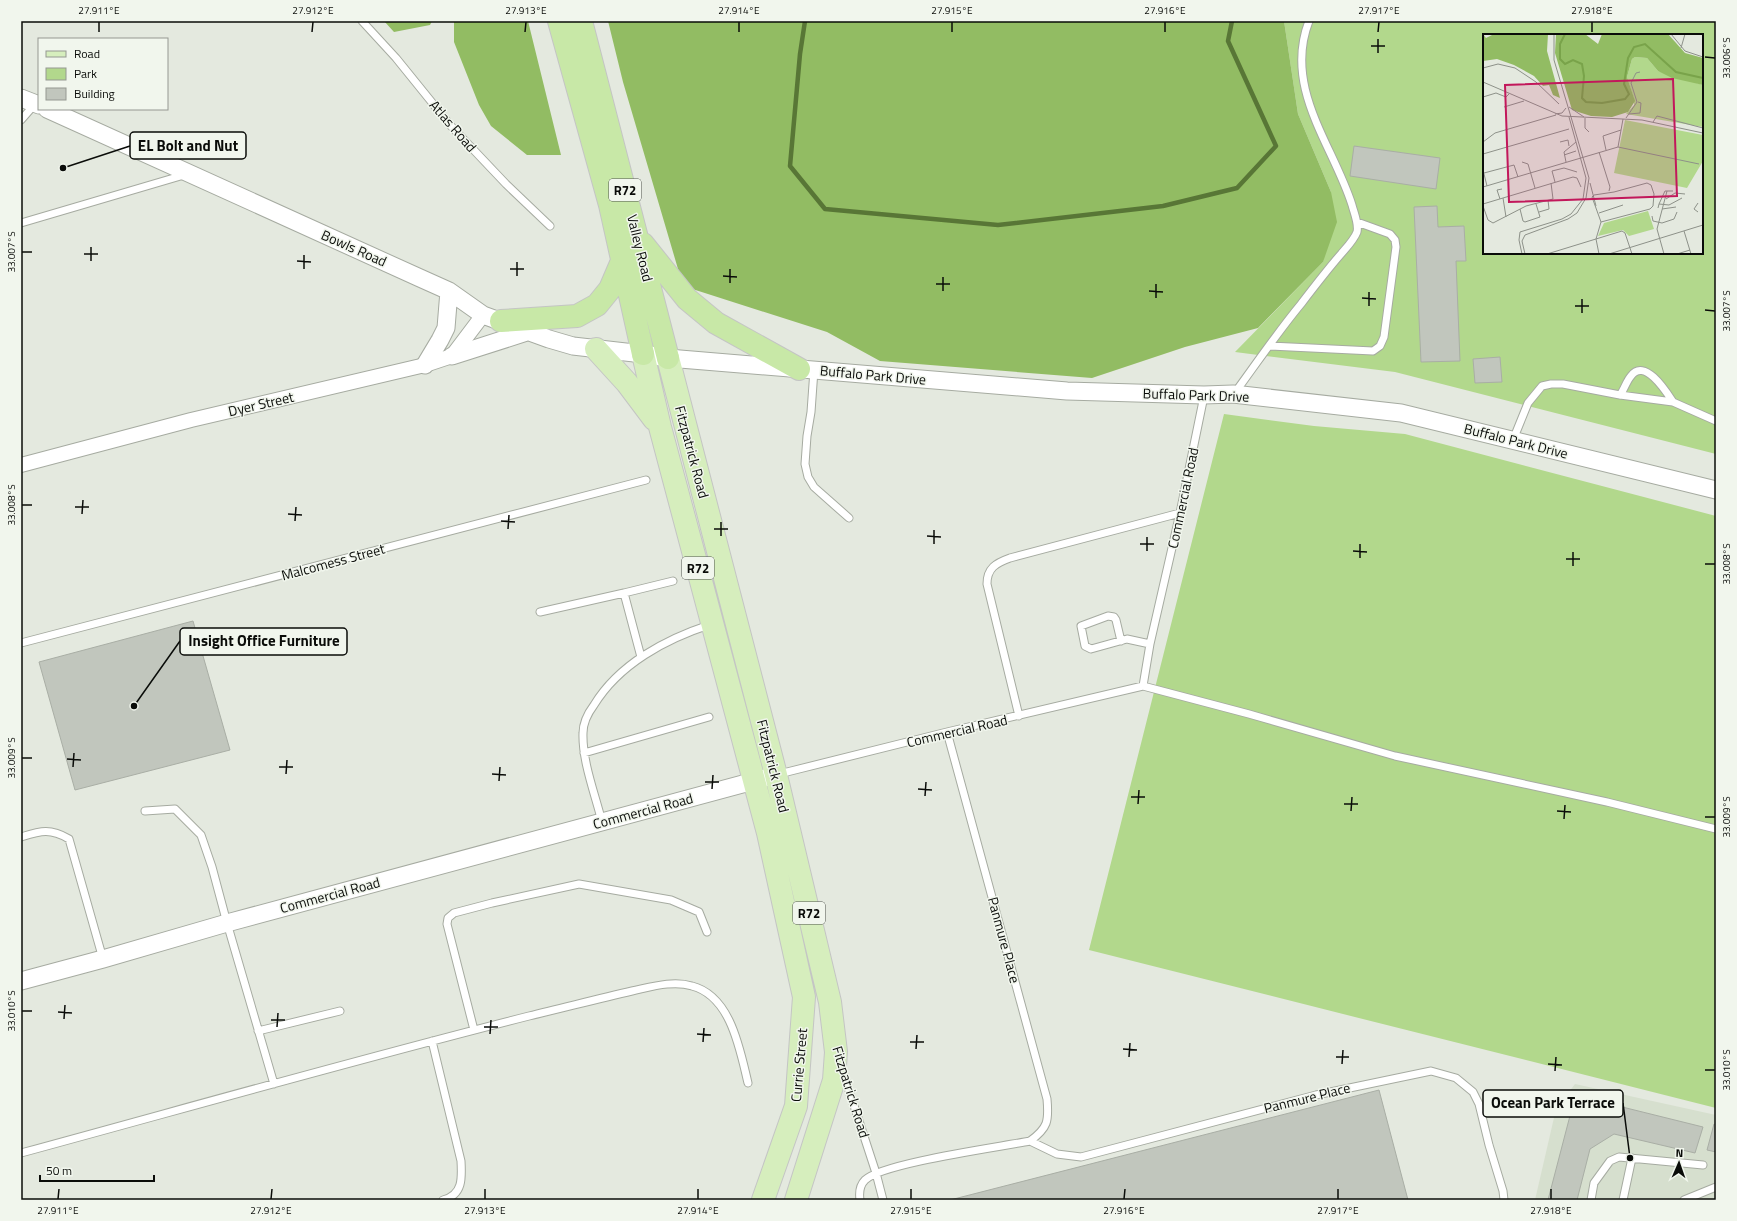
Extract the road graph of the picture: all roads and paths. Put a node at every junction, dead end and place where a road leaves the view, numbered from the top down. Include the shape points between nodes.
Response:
1 (362, 21) edge
2 (559, 21) edge
3 (581, 21) edge
4 (1309, 21) edge
5 (36, 104) edge
6 (49, 110) edge
7 (21, 120) edge
8 (189, 173) junction
9 (1357, 222) junction
10 (21, 223) edge
11 (550, 226) dead end
12 (636, 235) junction
13 (622, 261) junction
14 (449, 291) junction
15 (492, 318) junction
16 (530, 331) junction
17 (1269, 346) junction
18 (596, 349) junction
19 (642, 354) junction
20 (452, 356) junction
21 (668, 358) junction
22 (425, 365) junction
23 (807, 370) junction
24 (1233, 394) junction
25 (1204, 395) junction
26 (1620, 395) junction
27 (1673, 402) junction
28 (1716, 421) edge
29 (660, 427) junction
30 (1513, 440) junction
31 (21, 465) edge
32 (646, 480) dead end
33 (1716, 490) edge
34 (1180, 512) junction
35 (849, 518) dead end
36 (672, 581) dead end
37 (624, 593) junction
38 (540, 612) dead end
39 (712, 624) junction
40 (1121, 640) junction
41 (21, 643) edge
42 (1150, 644) junction
43 (641, 657) junction
44 (1143, 686) junction
45 (1019, 716) junction
46 (709, 717) dead end
47 (947, 732) junction
48 (584, 753) junction
49 (776, 775) junction
50 (754, 781) junction
51 (145, 811) dead end
52 (602, 822) junction
53 (1716, 829) edge
54 (21, 837) edge
55 (227, 923) junction
56 (706, 932) dead end
57 (103, 959) junction
58 (21, 981) edge
59 (804, 997) joint
60 (340, 1011) dead end
61 (474, 1030) junction
62 (258, 1031) junction
63 (432, 1041) junction
64 (836, 1052) junction
65 (748, 1083) dead end
66 (274, 1084) junction
67 (1030, 1141) junction
68 (21, 1153) edge
69 (1632, 1158) junction
70 (1703, 1165) dead end
71 (876, 1173) junction
72 (1716, 1187) edge
73 (443, 1200) edge
74 (763, 1200) edge
75 (796, 1200) edge
76 (860, 1200) edge
77 (883, 1200) edge
78 (1504, 1200) edge
79 (1592, 1200) edge
80 (1623, 1200) edge
81 (1684, 1200) edge

1 - 11 lane, Atlas Road via 456,131
2 - 13 highway, Valley Road / R72 via 610,205
3 - 12 highway, Valley Road / R72
4 - 9 lane via 1305,31 1302,60 1305,92
5 - 7 lane
6 - 8 street, Bowls Road
8 - 10 lane
8 - 14 street, Bowls Road
9 - 17 lane via 1357,231 1353,238
9 - 17 lane via 1390,234 1395,240 1384,337 1380,346 1373,351
12 - 21 highway, Valley Road / R72
12 - 23 highway via 687,299 716,323
13 - 15 highway via 610,289 597,305 577,316
13 - 19 highway, Valley Road / R72
14 - 15 street, Bowls Road
14 - 22 street via 446,328
15 - 16 street, Bowls Road
15 - 20 street
16 - 18 street, Bowls Road via 573,346
16 - 20 street
17 - 24 lane
18 - 19 street, Bowls Road
18 - 29 main road via 627,383
19 - 21 street, Bowls Road
19 - 29 main road, Fitzpatrick Road / R72
20 - 22 street, Dyer Street
21 - 23 street, Buffalo Park Drive
21 - 49 main road, Fitzpatrick Road / R72
22 - 31 street, Dyer Street via 191,420
23 - 25 street, Buffalo Park Drive via 1067,391
23 - 35 lane via 812,412 805,464 808,477 814,487
24 - 25 street, Buffalo Park Drive
24 - 30 street, Buffalo Park Drive via 1401,413
25 - 34 lane, Commercial Road
26 - 27 lane
26 - 27 lane via 1631,375 1644,372 1660,383
26 - 30 lane via 1563,384 1542,386 1528,403
27 - 28 lane
29 - 39 main road, Fitzpatrick Road / R72
30 - 33 street, Buffalo Park Drive
32 - 41 lane, Malcomess Street
34 - 42 lane, Commercial Road
34 - 45 lane via 1010,558 996,564 990,570 987,584
36 - 37 lane
37 - 38 lane
37 - 43 lane
39 - 43 lane via 687,632
39 - 50 main road, Fitzpatrick Road / R72
40 - 40 lane via 1088,648 1085,646 1081,626 1111,616 1116,620
40 - 42 lane
42 - 44 lane, Commercial Road
43 - 48 lane via 600,694 587,716 582,731
44 - 45 lane, Commercial Road
44 - 53 lane via 1395,756 1607,802
45 - 47 lane, Commercial Road
46 - 48 lane
47 - 49 lane, Commercial Road
47 - 67 lane, Panmure Place via 1047,1099 1049,1117 1041,1133
48 - 52 lane
49 - 50 street, Commercial Road
49 - 64 main road, Fitzpatrick Road / R72 via 830,1002
50 - 52 street, Commercial Road
50 - 59 main road, Fitzpatrick Road / R72
51 - 55 lane via 175,809 201,835
52 - 55 street, Commercial Road
54 - 57 lane via 44,831 58,832 69,839
55 - 57 street, Commercial Road
55 - 62 lane
56 - 61 lane via 699,912 671,900 579,884 454,913 448,918 447,924
57 - 58 street, Commercial Road
59 - 74 main road, Currie Street / R72 via 796,1106
60 - 62 lane
61 - 63 lane
61 - 65 lane via 627,992 666,984 691,985 712,997 725,1013 735,1032
62 - 66 lane
63 - 66 lane
63 - 73 lane via 461,1161 462,1180 458,1190
64 - 71 lane, Fitzpatrick Road
64 - 75 main road, R72 via 834,1080
66 - 68 lane
67 - 71 lane via 909,1164
67 - 78 lane, Panmure Place via 1057,1154 1081,1157 1316,1095 1431,1071 1456,1078 1473,1092 1479,1104
69 - 70 lane
69 - 79 lane via 1619,1157 1610,1161 1594,1183
69 - 80 lane
71 - 76 lane via 865,1180 859,1190
71 - 77 lane, Fitzpatrick Road
72 - 81 lane

